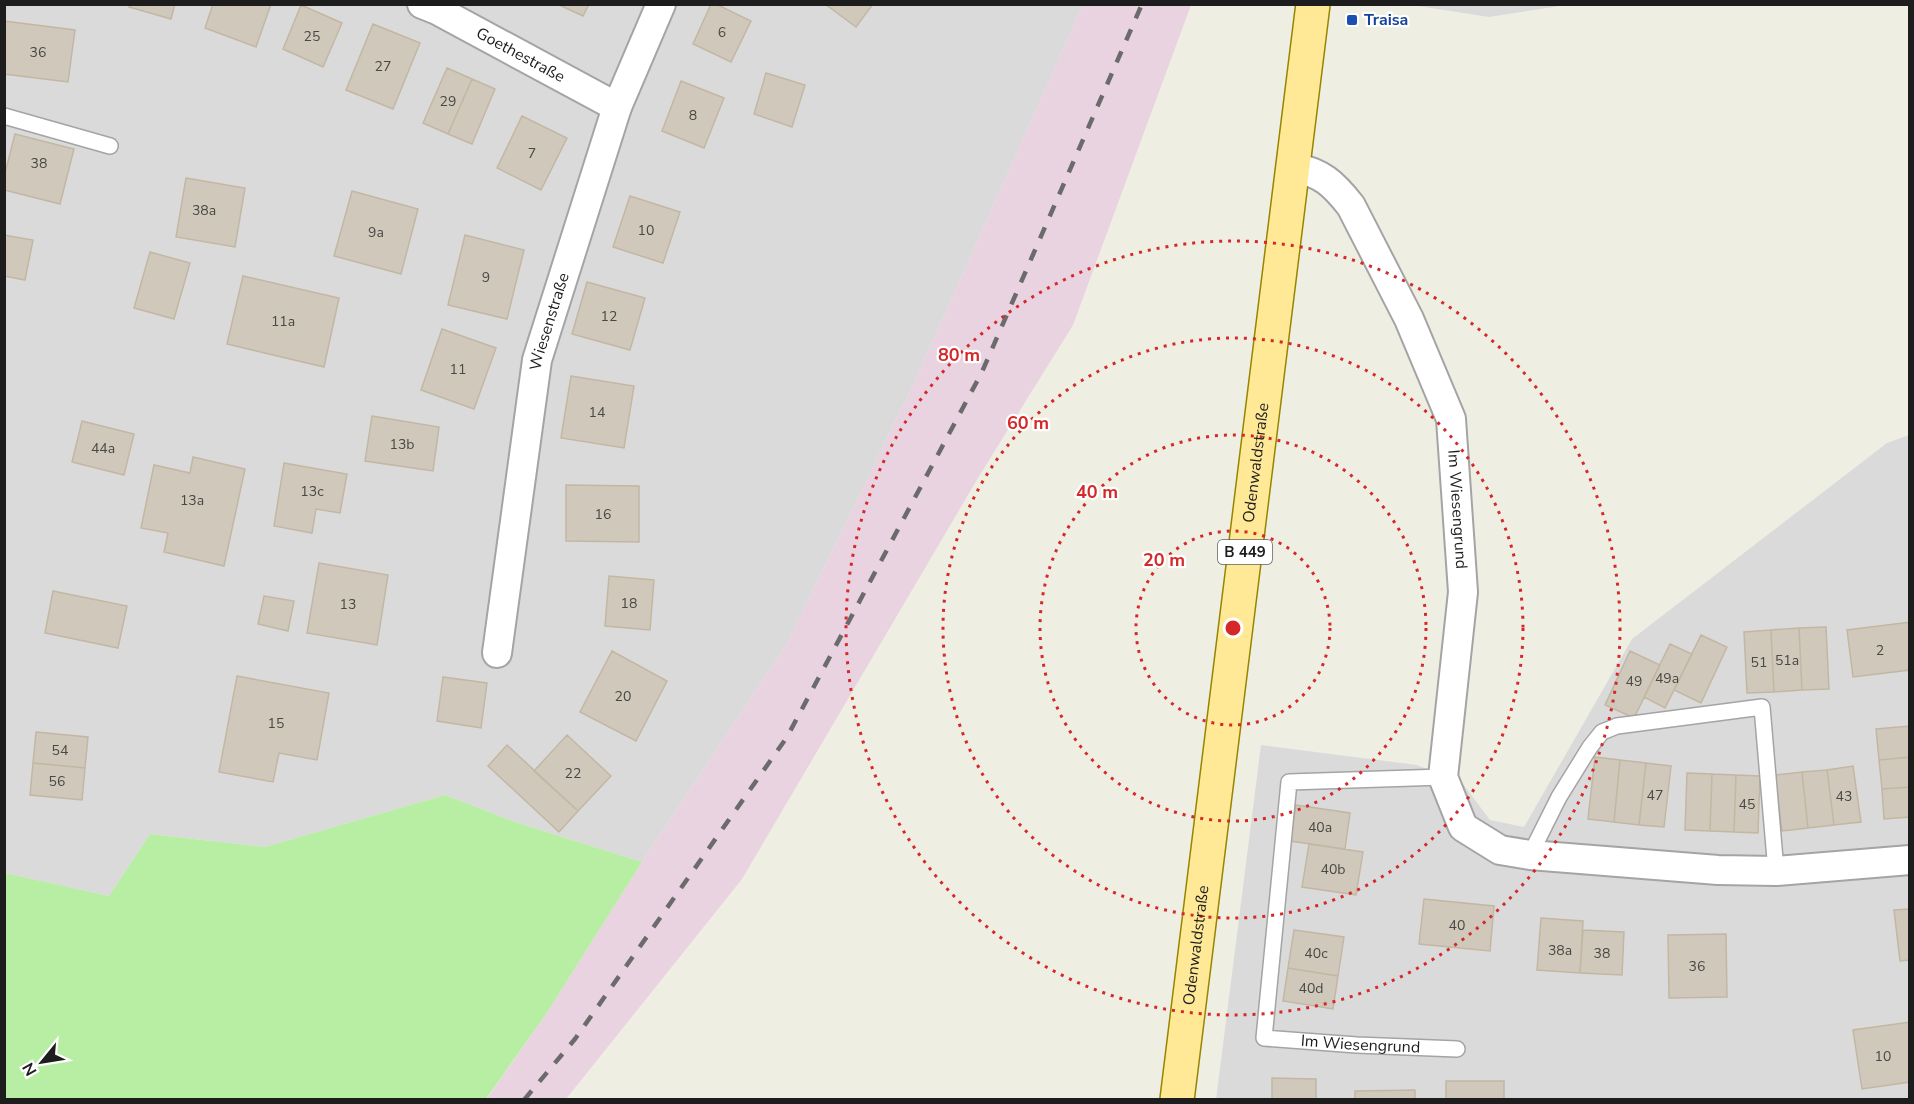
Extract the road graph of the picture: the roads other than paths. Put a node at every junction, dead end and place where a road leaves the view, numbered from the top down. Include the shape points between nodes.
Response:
1 (422, 4) edge
2 (661, 4) edge
3 (1313, 4) edge
4 (617, 107) junction
5 (4, 116) edge
6 (110, 146) dead end
7 (1293, 167) junction
8 (497, 653) dead end
9 (1443, 777) junction
10 (1530, 855) junction
11 (1910, 860) edge
12 (1776, 871) junction
13 (1457, 1049) dead end
14 (1177, 1100) edge

1 - 4 street, Goethestraße
2 - 4 street, Wiesenstraße
3 - 7 main road, Odenwaldstraße / B 449
4 - 8 street, Wiesenstraße via 537,360
5 - 6 lane
7 - 9 street, Im Wiesengrund via 1326,180 1351,206 1409,319 1451,419 1463,592
7 - 14 main road, Odenwaldstraße / B 449
9 - 10 street, Im Wiesengrund via 1463,826 1500,850
9 - 13 lane, Im Wiesengrund via 1290,782 1264,1038
10 - 12 street, Im Wiesengrund
10 - 12 lane via 1559,797 1602,732 1617,726 1762,707
11 - 12 street, Im Wiesengrund

